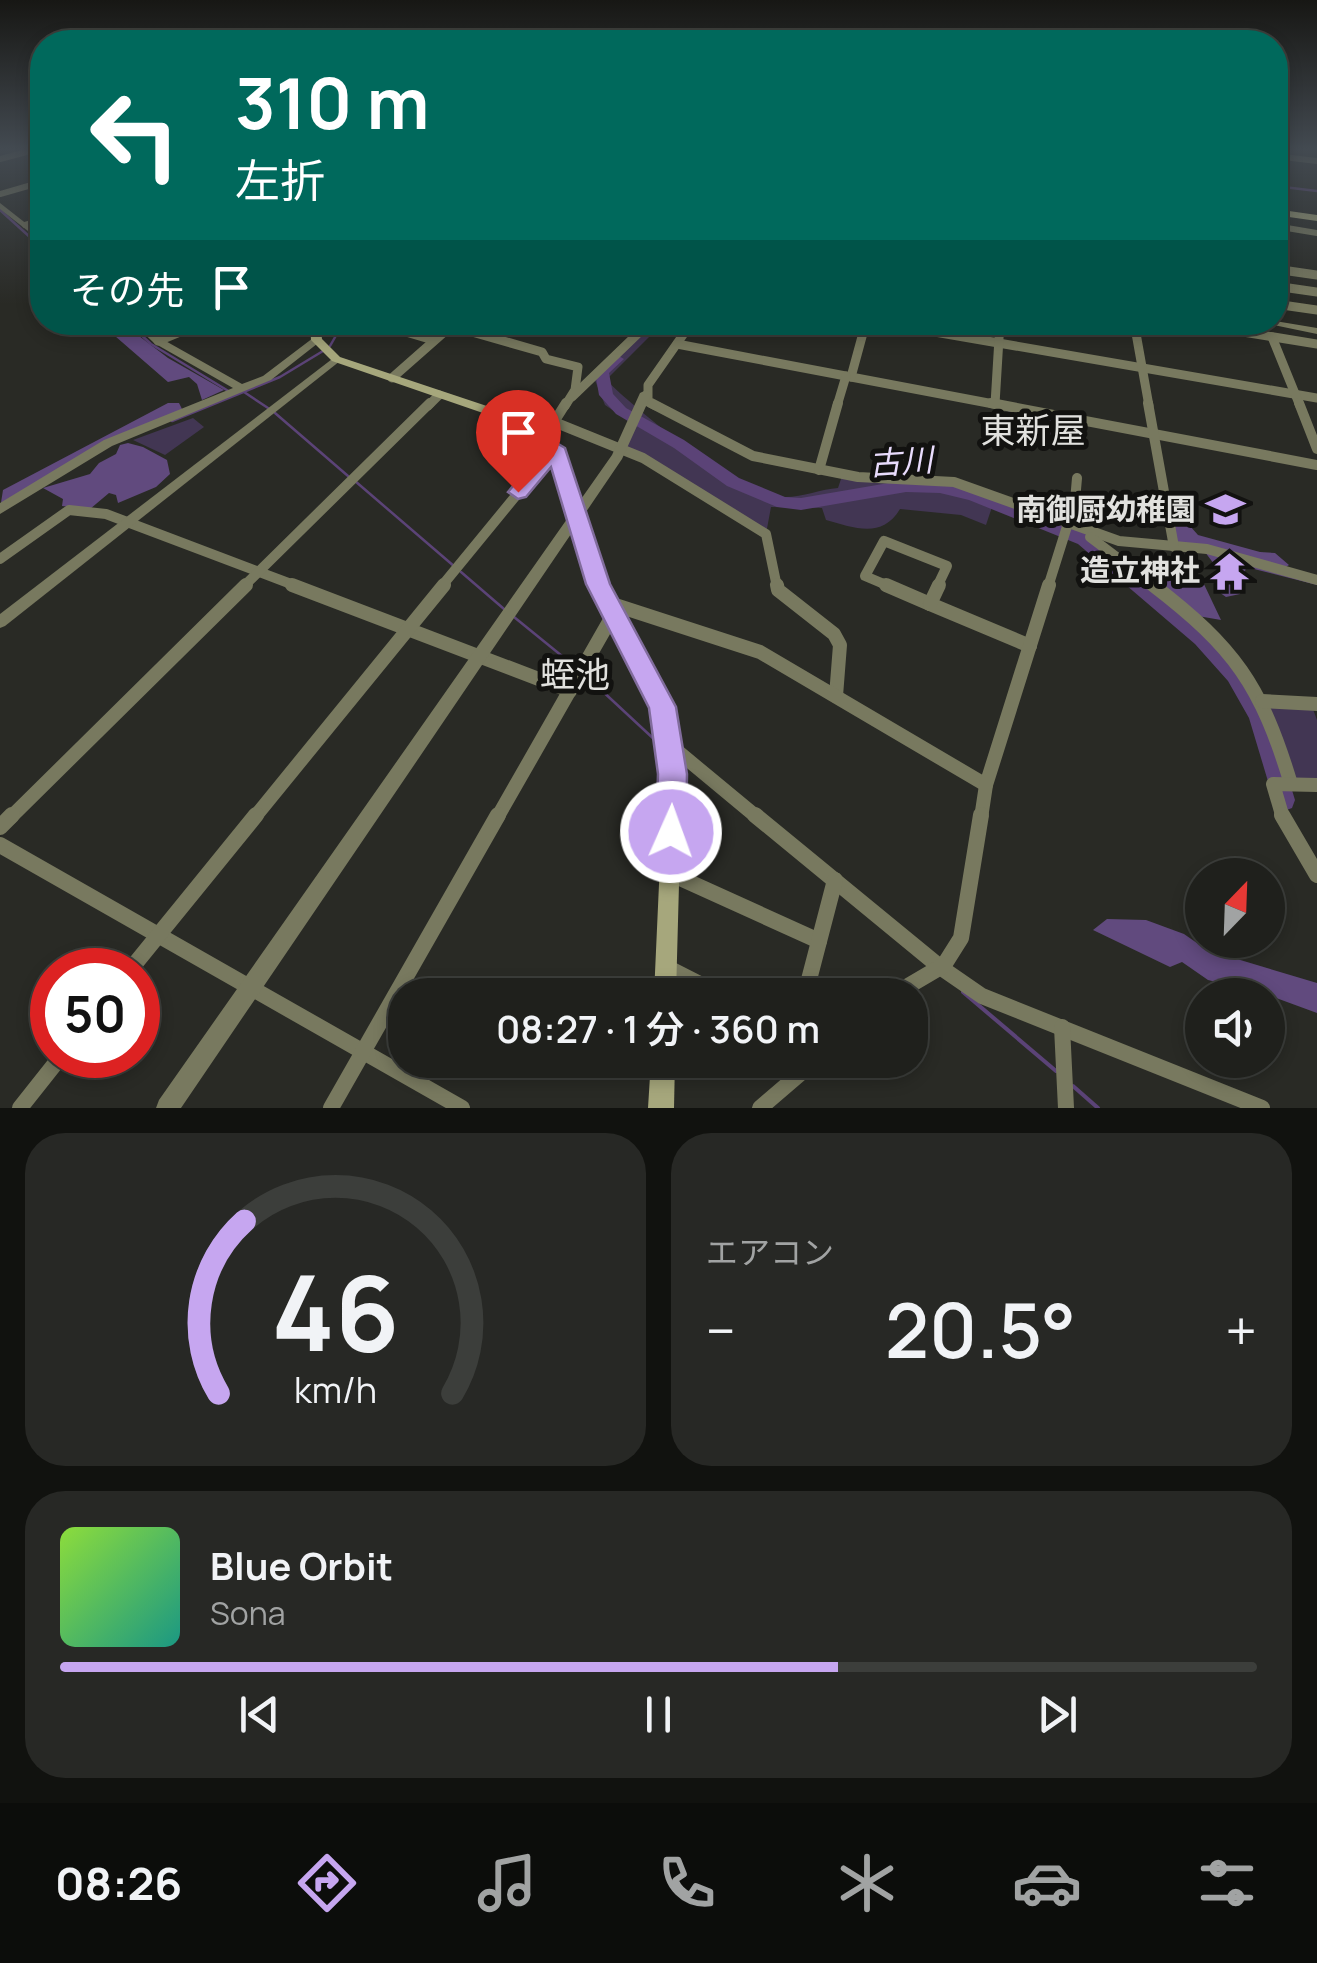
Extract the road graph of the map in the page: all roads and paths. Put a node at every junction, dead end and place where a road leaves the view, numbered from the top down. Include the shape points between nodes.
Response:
1 (0, 205) edge
2 (1288, 214) edge
3 (1317, 218) edge
4 (30, 224) edge
5 (25, 225) junction
6 (1288, 228) edge
7 (30, 229) edge
8 (1317, 234) edge
9 (1288, 271) edge
10 (1317, 275) edge
11 (1288, 288) edge
12 (1317, 292) edge
13 (1288, 306) edge
14 (1317, 310) edge
15 (1288, 326) edge
16 (1317, 330) edge
17 (150, 335) edge
18 (174, 335) edge
19 (316, 335) edge
20 (416, 335) edge
21 (439, 335) edge
22 (482, 335) edge
23 (636, 335) edge
24 (683, 335) edge
25 (862, 335) edge
26 (952, 335) edge
27 (999, 335) edge
28 (1136, 335) edge
29 (1263, 335) edge
30 (1272, 337) junction
31 (317, 340) junction
32 (433, 340) junction
33 (158, 342) junction
34 (998, 343) junction
35 (677, 344) junction
36 (1317, 344) edge
37 (336, 359) junction
38 (1142, 368) junction
39 (848, 377) junction
40 (392, 378) junction
41 (242, 390) junction
42 (646, 393) junction
43 (439, 394) junction
44 (1295, 394) junction
45 (572, 397) junction
46 (1317, 398) edge
47 (995, 404) junction
48 (554, 422) junction
49 (534, 430) junction
50 (1153, 434) junction
51 (555, 448) junction
52 (622, 448) junction
53 (1317, 449) edge
54 (1317, 465) edge
55 (819, 470) junction
56 (1077, 478) dead end
57 (0, 509) edge
58 (576, 514) junction
59 (128, 522) junction
60 (1076, 528) junction
61 (1174, 547) junction
62 (0, 559) edge
63 (258, 574) junction
64 (1317, 580) edge
65 (930, 604) junction
66 (611, 608) junction
67 (0, 622) edge
68 (406, 631) junction
69 (1030, 646) junction
70 (478, 655) junction
71 (570, 691) junction
72 (836, 696) junction
73 (1262, 701) junction
74 (1317, 704) edge
75 (670, 745) junction
76 (986, 784) junction
77 (1291, 784) junction
78 (1317, 786) edge
79 (0, 827) edge
80 (0, 845) edge
81 (669, 874) junction
82 (1317, 875) edge
83 (834, 880) junction
84 (159, 934) junction
85 (819, 941) junction
86 (148, 948) edge
87 (666, 967) junction
88 (940, 967) junction
89 (666, 978) edge
90 (687, 978) edge
91 (809, 978) edge
92 (922, 978) edge
93 (252, 985) junction
94 (1062, 1027) junction
95 (364, 1051) junction
96 (44, 1078) edge
97 (662, 1078) edge
98 (795, 1078) edge
99 (20, 1108) edge
100 (167, 1108) edge
101 (331, 1108) edge
102 (462, 1108) edge
103 (661, 1108) edge
104 (760, 1108) edge
105 (1066, 1108) edge
106 (1262, 1108) edge

1 - 5 street
2 - 3 main road
4 - 5 street
5 - 7 street
6 - 8 street
9 - 10 street
11 - 12 street
13 - 14 street
15 - 16 street
17 - 33 street
18 - 33 street
19 - 31 main road
20 - 32 street
21 - 32 street
22 - 45 street via 578,368
23 - 45 street
24 - 35 street
25 - 39 street
26 - 34 street
27 - 34 street
28 - 38 street
29 - 30 street
30 - 36 street
30 - 44 street
31 - 37 main road
31 - 41 street
32 - 40 street
33 - 41 street
34 - 38 street
34 - 47 street
35 - 39 street
35 - 42 street
37 - 40 main road
37 - 59 street
38 - 44 street
38 - 50 street
39 - 47 street
39 - 55 street
40 - 43 main road
41 - 57 street via 104,445
42 - 52 street
42 - 55 street via 659,410 747,454
43 - 49 main road
43 - 63 street
44 - 46 street
44 - 53 street
45 - 48 street
47 - 50 street
48 - 49 street
48 - 52 street
49 - 51 main road
50 - 54 street
50 - 61 street
51 - 58 main road
51 - 68 street
52 - 58 street
52 - 72 street via 766,534 778,590 840,646
55 - 60 street via 954,482
56 - 60 street
58 - 66 main road
58 - 70 street
59 - 62 street via 69,510
59 - 63 street
59 - 67 street
60 - 61 street
60 - 69 street
60 - 73 street via 1213,639
61 - 64 street via 1232,554
63 - 68 street
63 - 79 street
65 - 65 street via 866,576 884,541 947,566
65 - 69 street
66 - 71 street
66 - 72 street via 738,642
66 - 75 main road via 663,707
68 - 70 street
68 - 84 street
69 - 76 street
70 - 71 street
70 - 93 street
71 - 95 street
72 - 76 street
73 - 74 street
73 - 77 street
75 - 81 main road
75 - 83 street
76 - 88 street via 961,938
77 - 78 street
77 - 82 street via 1273,784 1277,801
80 - 84 street
81 - 85 street
81 - 87 main road
83 - 85 street
83 - 88 street
84 - 86 street
84 - 93 street
85 - 91 street
87 - 89 main road
87 - 90 street
88 - 92 street
88 - 94 street via 982,996
93 - 95 street
93 - 100 street
94 - 105 street
94 - 106 street
95 - 101 street
95 - 102 street
96 - 99 street
97 - 103 main road
98 - 104 street

